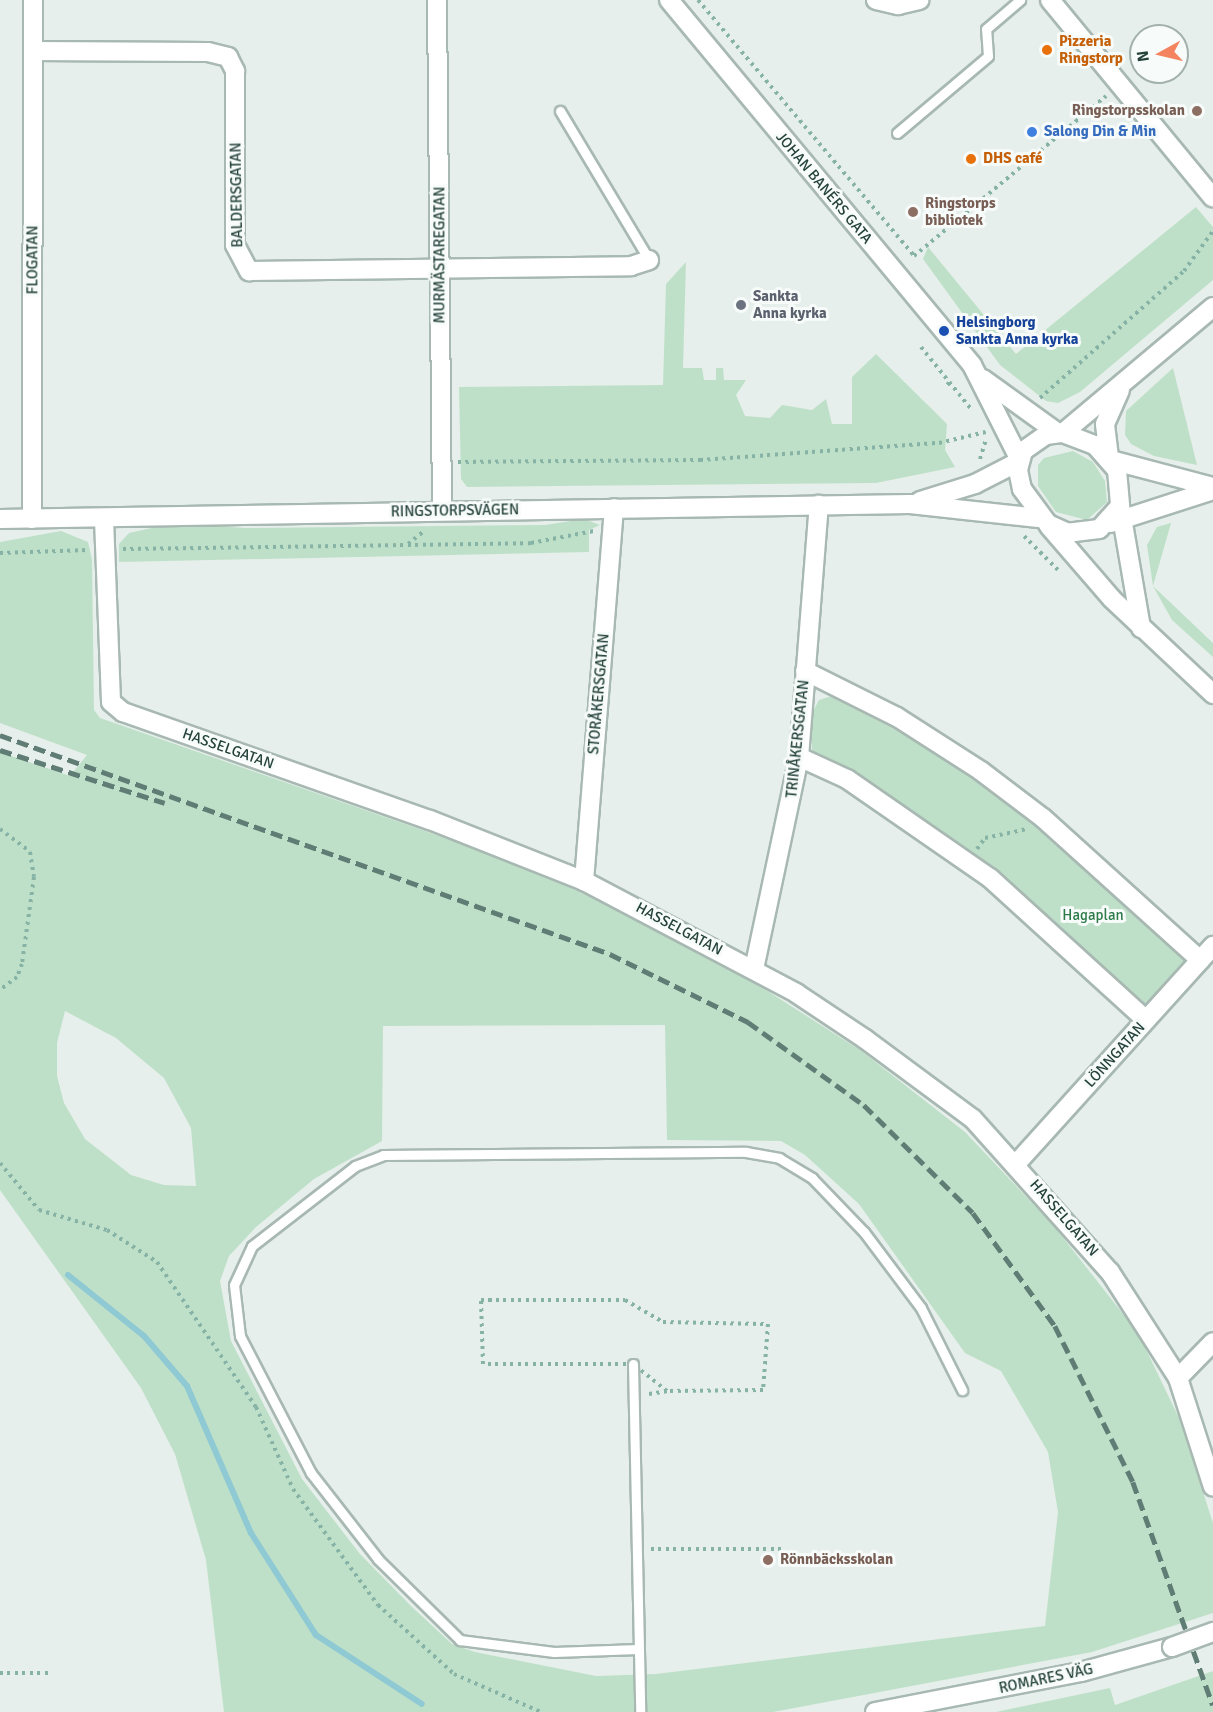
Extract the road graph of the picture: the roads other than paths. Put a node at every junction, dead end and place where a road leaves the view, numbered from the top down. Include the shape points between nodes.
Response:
1 (33, 0) edge
2 (437, 0) edge
3 (669, 0) edge
4 (876, 0) edge
5 (919, 0) edge
6 (1020, 0) edge
7 (1050, 0) edge
8 (33, 51) junction
9 (560, 111) dead end
10 (897, 133) dead end
11 (1213, 198) edge
12 (649, 260) joint
13 (440, 270) junction
14 (1213, 308) edge
15 (979, 376) junction
16 (1124, 384) junction
17 (1060, 433) junction
18 (1110, 458) junction
19 (1019, 460) junction
20 (1213, 489) edge
21 (910, 504) junction
22 (819, 505) junction
23 (614, 508) junction
24 (1151, 508) junction
25 (442, 511) junction
26 (1120, 512) junction
27 (0, 519) edge
28 (32, 519) junction
29 (104, 519) junction
30 (1043, 521) junction
31 (1127, 552) junction
32 (1141, 628) junction
33 (805, 671) junction
34 (1213, 694) edge
35 (799, 757) junction
36 (584, 881) junction
37 (1213, 946) edge
38 (1200, 960) junction
39 (754, 969) junction
40 (1146, 1020) junction
41 (1016, 1164) junction
42 (1213, 1342) edge
43 (633, 1364) road end
44 (1178, 1378) junction
45 (962, 1390) dead end
46 (1213, 1487) edge
47 (1213, 1632) edge
48 (638, 1649) junction
49 (640, 1712) edge
50 (875, 1712) edge

1 - 8 street, FLOGATAN
2 - 13 street, MURMÄSTAREGATAN
3 - 15 street, JOHAN BANÉRS GATA
4 - 5 street via 898,5
6 - 10 lane via 986,29 988,56
7 - 11 street
8 - 13 street, BALDERSGATAN via 208,52 228,57 235,71 235,246 249,271
8 - 28 street, FLOGATAN
9 - 12 lane
12 - 13 street, BALDERSGATAN via 631,266
13 - 25 street, MURMÄSTAREGATAN
14 - 16 street
15 - 17 street, JOHAN BANÉRS GATA
15 - 19 street, JOHAN BANÉRS GATA
16 - 17 street
16 - 18 street via 1105,424
17 - 18 street via 1089,441
17 - 19 street via 1034,442
18 - 20 street
18 - 26 street via 1122,488
19 - 21 street, RINGSTORPSVÄGEN via 975,484
19 - 30 street via 1022,489
20 - 24 street
21 - 22 street, RINGSTORPSVÄGEN
21 - 30 street, RINGSTORPSVÄGEN
22 - 23 street, RINGSTORPSVÄGEN
22 - 33 street, TRINÅKERSGATAN
23 - 25 street, RINGSTORPSVÄGEN
23 - 36 street, STORÅKERSGATAN
24 - 26 street
24 - 31 street
25 - 29 street, RINGSTORPSVÄGEN
26 - 30 street via 1098,529 1068,533
26 - 31 street
27 - 28 street, RINGSTORPSVÄGEN
28 - 29 street, RINGSTORPSVÄGEN
29 - 36 street, HASSELGATAN via 107,685 111,702 123,712 419,816
30 - 32 street
31 - 32 street
32 - 34 street
33 - 35 street, TRINÅKERSGATAN
33 - 38 street via 897,717 1036,813
35 - 39 street, TRINÅKERSGATAN
35 - 40 street via 847,779 967,861
36 - 39 street, HASSELGATAN
37 - 38 street, LÖNNGATAN
38 - 40 street, LÖNNGATAN
39 - 41 street, HASSELGATAN via 883,1052 973,1119
40 - 41 street, LÖNNGATAN
41 - 44 street, HASSELGATAN via 1110,1272
42 - 44 street
43 - 48 lane
44 - 46 street, HASSELGATAN
45 - 48 lane via 921,1308 864,1232 812,1178 779,1158 746,1152 383,1155 355,1166 252,1246 234,1285 240,1336 311,1473 378,1559 460,1640 544,1651
47 - 50 street, ROMARES VÄG, bridge via 1082,1672
48 - 49 lane

